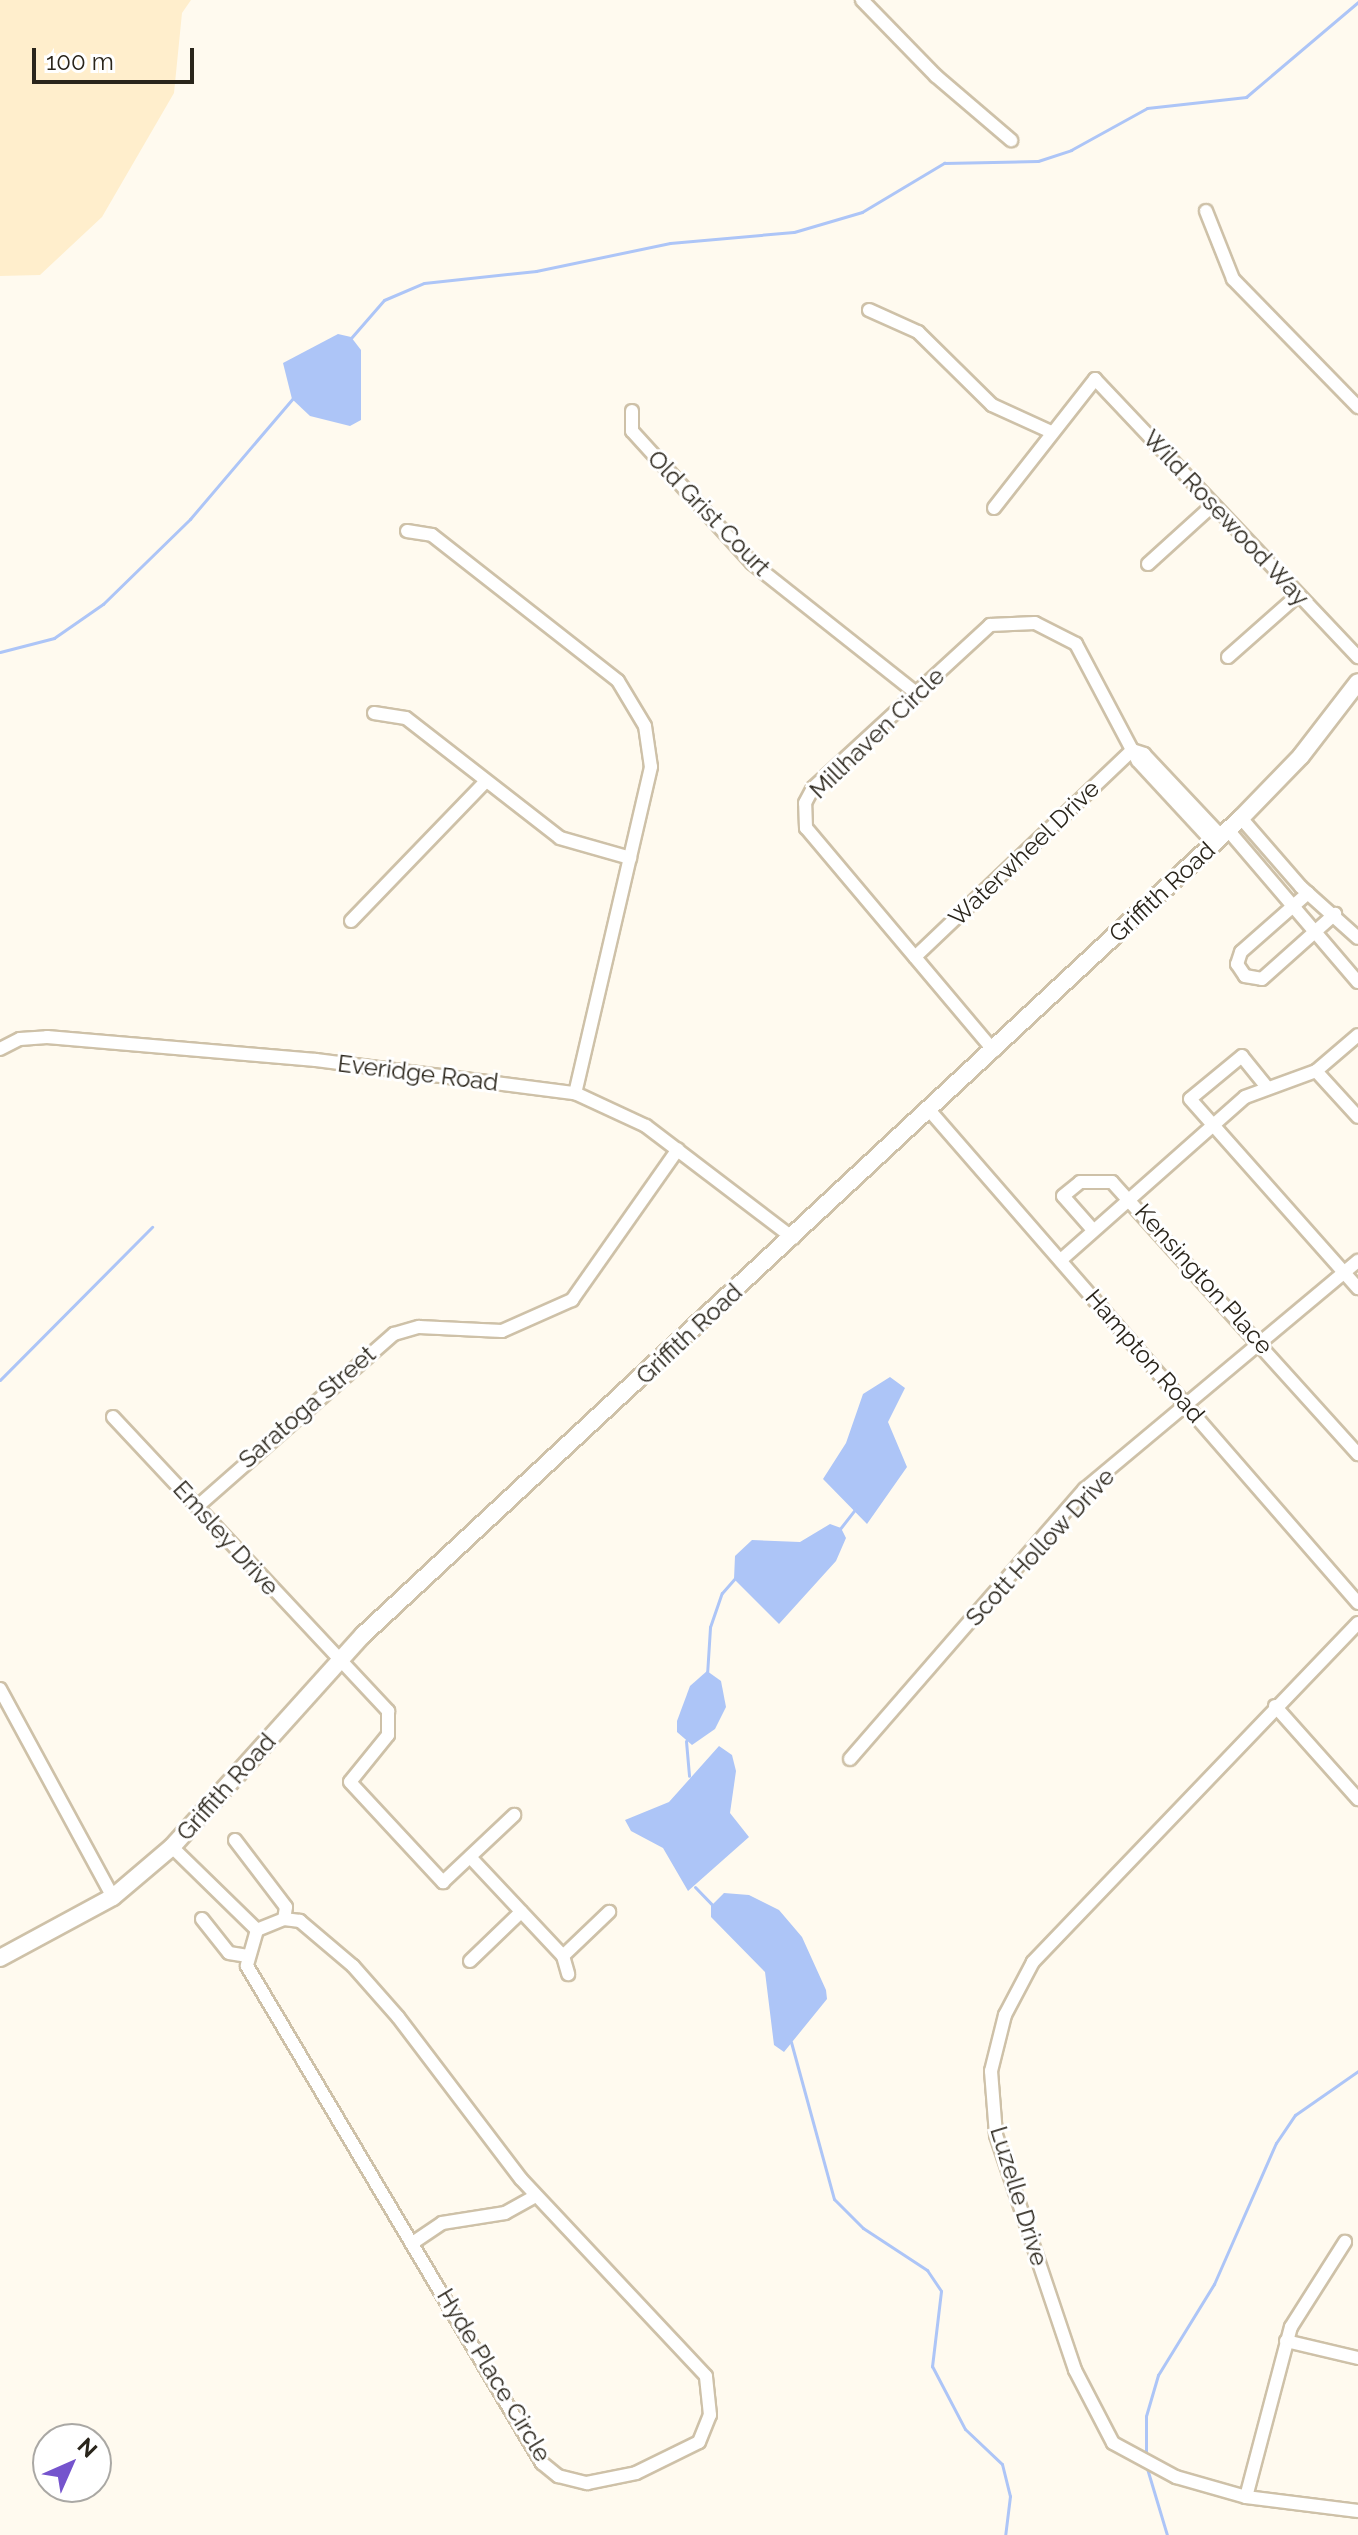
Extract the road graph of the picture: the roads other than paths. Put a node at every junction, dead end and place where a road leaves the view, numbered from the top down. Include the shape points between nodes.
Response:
1 (862, 0) edge
2 (1011, 140) dead end
3 (1206, 211) dead end
4 (869, 310) dead end
5 (1358, 407) edge
6 (632, 411) dead end
7 (1049, 431) junction
8 (1213, 505) junction
9 (994, 508) dead end
10 (407, 531) dead end
11 (1148, 564) dead end
12 (1298, 595) junction
13 (1228, 657) dead end
14 (1358, 657) edge
15 (1358, 682) edge
16 (917, 694) junction
17 (374, 713) dead end
18 (1132, 750) junction
19 (486, 781) junction
20 (1226, 832) junction
21 (630, 858) junction
22 (1308, 893) junction
23 (1294, 905) junction
24 (1335, 914) junction
25 (351, 921) dead end
26 (1314, 932) junction
27 (1358, 938) edge
28 (915, 957) junction
29 (1358, 982) edge
30 (1358, 1035) edge
31 (0, 1049) edge
32 (994, 1051) junction
33 (1316, 1071) junction
34 (1266, 1086) junction
35 (575, 1093) junction
36 (930, 1111) junction
37 (1358, 1117) edge
38 (1212, 1124) junction
39 (678, 1149) junction
40 (1130, 1197) junction
41 (1093, 1230) junction
42 (793, 1238) junction
43 (1062, 1259) junction
44 (1358, 1261) edge
45 (1344, 1273) junction
46 (1358, 1288) edge
47 (1261, 1342) junction
48 (1187, 1404) junction
49 (113, 1417) dead end
50 (1358, 1454) edge
51 (198, 1506) junction
52 (1358, 1603) edge
53 (1358, 1623) edge
54 (338, 1661) junction
55 (0, 1689) edge
56 (1275, 1706) junction
57 (850, 1759) dead end
58 (1358, 1799) edge
59 (514, 1815) dead end
60 (235, 1840) dead end
61 (172, 1847) junction
62 (470, 1857) junction
63 (113, 1897) junction
64 (521, 1912) junction
65 (609, 1912) dead end
66 (202, 1919) dead end
67 (284, 1919) junction
68 (257, 1930) junction
69 (248, 1956) junction
70 (563, 1956) junction
71 (0, 1958) edge
72 (470, 1961) dead end
73 (568, 1974) dead end
74 (536, 2196) junction
75 (414, 2242) junction
76 (1345, 2242) dead end
77 (1286, 2341) junction
78 (1358, 2358) edge
79 (1246, 2497) junction
80 (1358, 2511) edge

1 - 2 street via 946,86
3 - 5 street via 1233,279
4 - 7 street via 918,332 992,405
6 - 16 street, Old Grist Court via 632,431 752,563
7 - 8 street, Wild Rosewood Way via 1095,379
7 - 9 street via 1021,479
8 - 11 street
8 - 12 street, Wild Rosewood Way
10 - 21 street via 432,535 630,696 651,755
12 - 13 street
12 - 14 street, Wild Rosewood Way
15 - 20 street, Griffith Road via 1301,756
16 - 18 street, Millhaven Circle via 990,625 1035,623 1059,631 1088,659 1115,727
16 - 28 street, Millhaven Circle via 813,788 803,816 806,828
17 - 19 street via 406,718
18 - 20 street, Millhaven Circle
18 - 28 street, Waterwheel Drive
19 - 21 street via 560,838
19 - 25 street
20 - 22 street
20 - 23 street
20 - 32 street, Griffith Road
21 - 35 street
22 - 23 street
22 - 24 street
23 - 26 street
23 - 26 street via 1241,952 1239,969 1249,979 1262,979
24 - 26 street
24 - 27 street
26 - 29 street
28 - 32 street, Millhaven Circle
30 - 33 street
31 - 35 street, Everidge Road via 20,1039 47,1037 316,1060
32 - 36 street, Griffith Road
33 - 34 street
33 - 37 street
34 - 38 street
34 - 38 street via 1242,1056 1190,1099
35 - 39 street, Everidge Road via 633,1119
36 - 42 street, Griffith Road
36 - 43 street, Hampton Road
38 - 40 street
38 - 45 street
39 - 42 street, Everidge Road
39 - 51 street, Saratoga Street via 572,1300 502,1331 419,1327 394,1334
40 - 41 street
40 - 41 street, Kensington Place via 1112,1182 1093,1181 1063,1196
40 - 47 street, Kensington Place
41 - 43 street
42 - 54 street, Griffith Road
43 - 48 street, Hampton Road
44 - 45 street, Scott Hollow Drive
45 - 46 street
45 - 47 street, Scott Hollow Drive
47 - 48 street, Scott Hollow Drive
47 - 50 street, Kensington Place
48 - 52 street, Hampton Road
48 - 57 street, Scott Hollow Drive via 1085,1489
49 - 51 street, Emsley Drive
51 - 54 street, Emsley Drive
53 - 56 street, Luzelle Drive
54 - 61 street, Griffith Road
54 - 62 street, Emsley Drive via 388,1711 393,1723 350,1782 443,1882
55 - 63 street
56 - 58 street
56 - 79 street, Luzelle Drive via 1033,1962 1005,2015 991,2071 996,2135 1092,2412 1113,2443 1135,2459
59 - 62 street
60 - 67 street via 286,1907
61 - 63 street, Griffith Road
61 - 68 street
62 - 64 street
63 - 71 street, Griffith Road
64 - 70 street
64 - 72 street
65 - 70 street
66 - 69 street via 229,1953
67 - 68 street
67 - 74 street, Hyde Place Circle via 321,1935 353,1966
68 - 69 street
69 - 75 street, Hyde Place Circle via 262,1993
70 - 73 street
74 - 75 street via 505,2213 442,2223
74 - 75 street, Hyde Place Circle via 706,2376 710,2422 699,2442 676,2457 587,2483 558,2476 542,2463
76 - 77 street
77 - 78 street
77 - 79 street
79 - 80 street, Luzelle Drive

